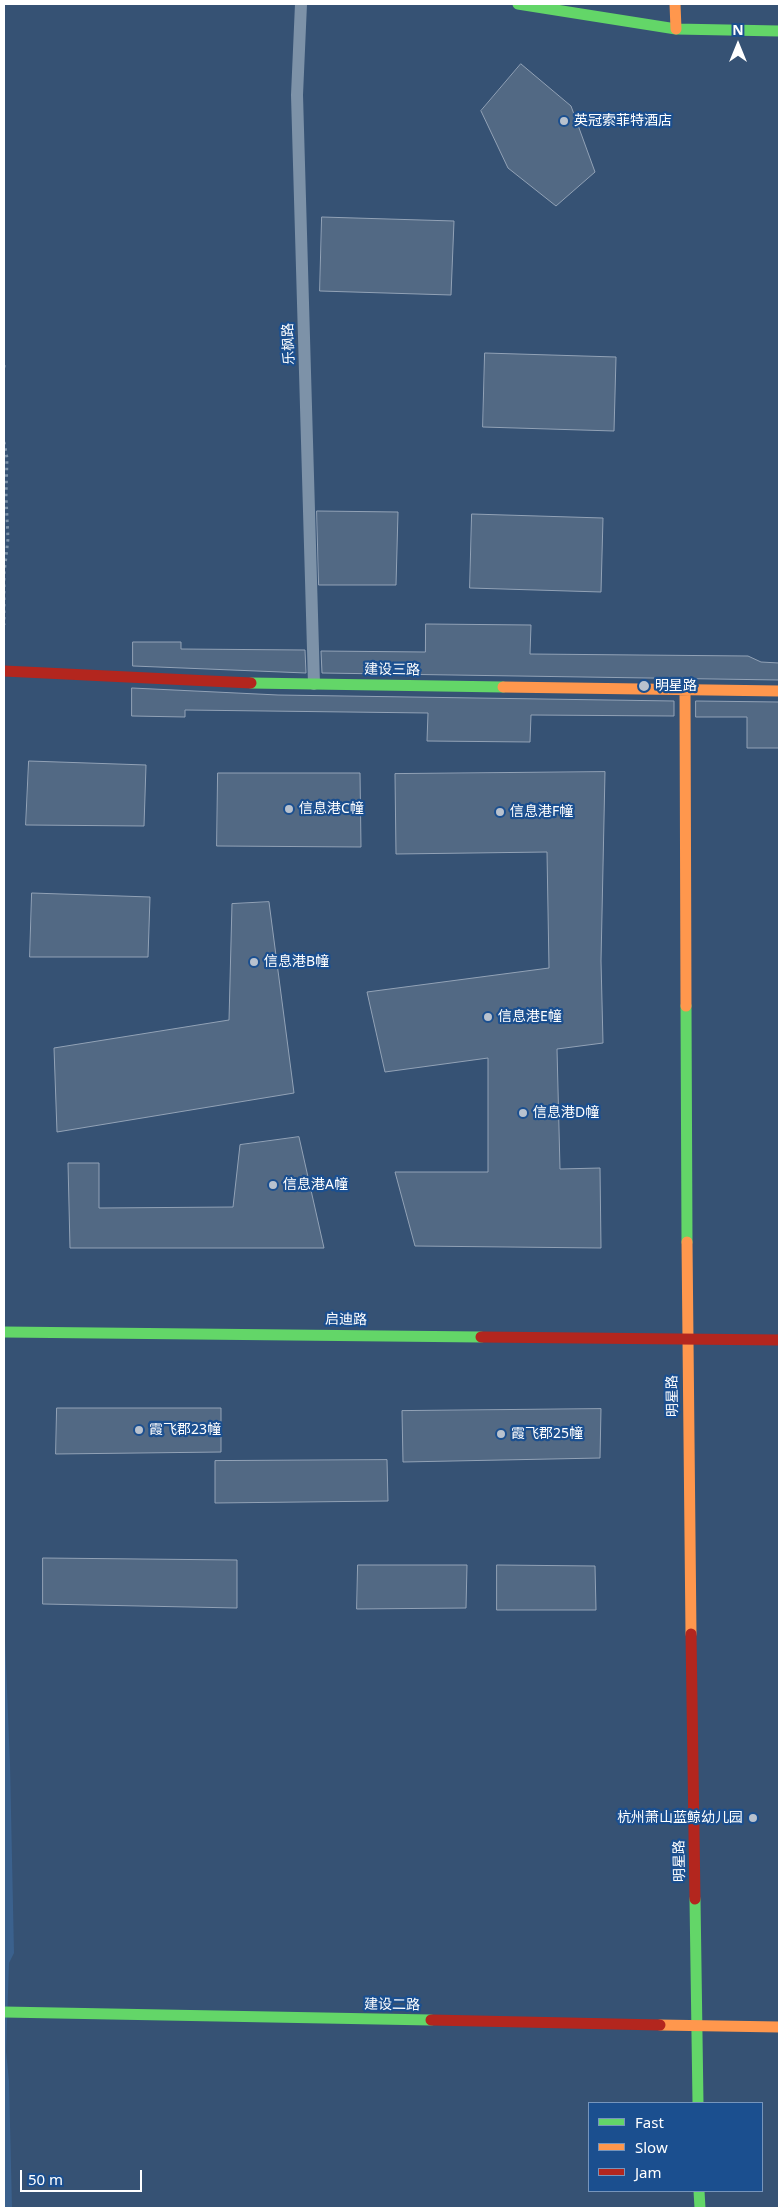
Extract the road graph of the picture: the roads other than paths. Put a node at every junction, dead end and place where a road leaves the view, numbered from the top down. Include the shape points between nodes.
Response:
1 (301, 4) edge
2 (518, 4) edge
3 (676, 4) edge
4 (676, 29) junction
5 (779, 31) edge
6 (4, 671) edge
7 (314, 684) junction
8 (685, 689) junction
9 (779, 690) edge
10 (8, 1332) edge
11 (687, 1340) junction
12 (779, 1340) edge
13 (9, 2012) edge
14 (698, 2026) junction
15 (779, 2027) edge
16 (698, 2102) edge
17 (700, 2192) edge
18 (700, 2208) edge

1 - 7 street, 乐枫路 via 297,95
2 - 4 main road
3 - 4 main road
4 - 5 main road
6 - 7 main road, 建设三路
7 - 8 main road, 建设三路
8 - 9 main road, 建设三路
8 - 11 main road, 明星路
10 - 11 main road, 启迪路
11 - 12 main road, 启迪路
11 - 14 main road, 明星路
13 - 14 main road, 建设二路
14 - 15 main road, 建设二路
14 - 16 main road, 明星路
17 - 18 main road

